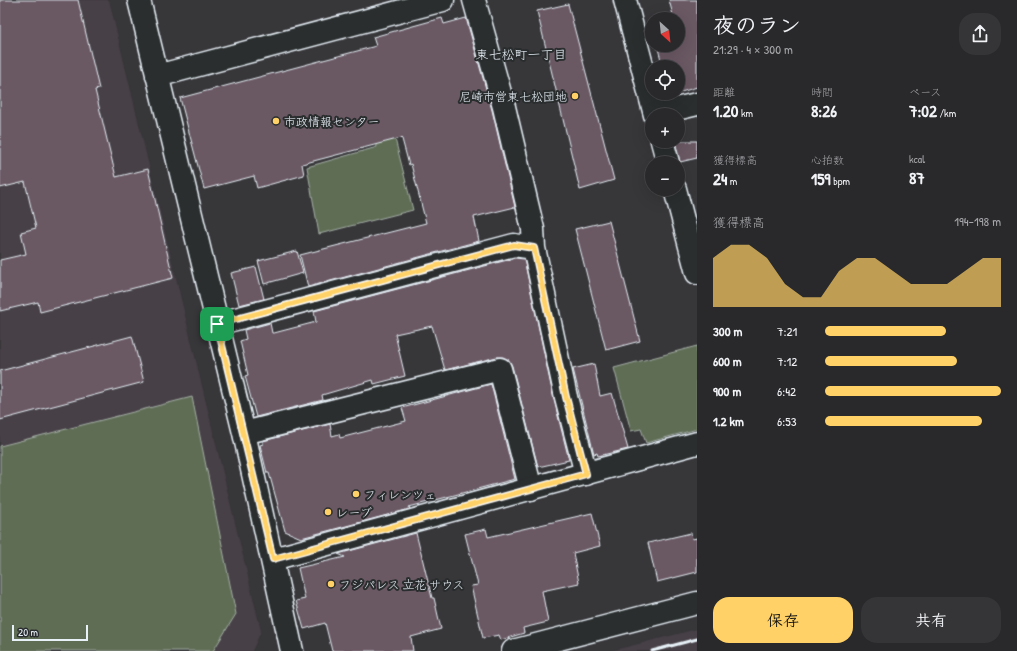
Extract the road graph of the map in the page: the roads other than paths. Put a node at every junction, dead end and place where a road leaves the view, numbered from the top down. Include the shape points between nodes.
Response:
1 (139, 0) edge
2 (443, 0) edge
3 (474, 0) edge
4 (625, 0) edge
5 (157, 76) junction
6 (697, 104) edge
7 (653, 108) edge
8 (682, 108) edge
9 (677, 196) edge
10 (534, 248) junction
11 (697, 273) edge
12 (217, 324) junction
13 (244, 433) junction
14 (697, 443) edge
15 (586, 474) junction
16 (531, 489) junction
17 (273, 559) junction
18 (697, 603) edge
19 (292, 651) edge
20 (513, 651) edge

1 - 5 street
2 - 5 street
3 - 10 street via 504,106 533,229
4 - 7 street
5 - 12 street
6 - 8 street
9 - 11 street
10 - 12 street via 514,245
10 - 15 street via 566,397
12 - 13 street
13 - 16 street via 500,369
13 - 17 street
14 - 15 street
15 - 16 street
16 - 17 street
17 - 19 street
18 - 20 street

